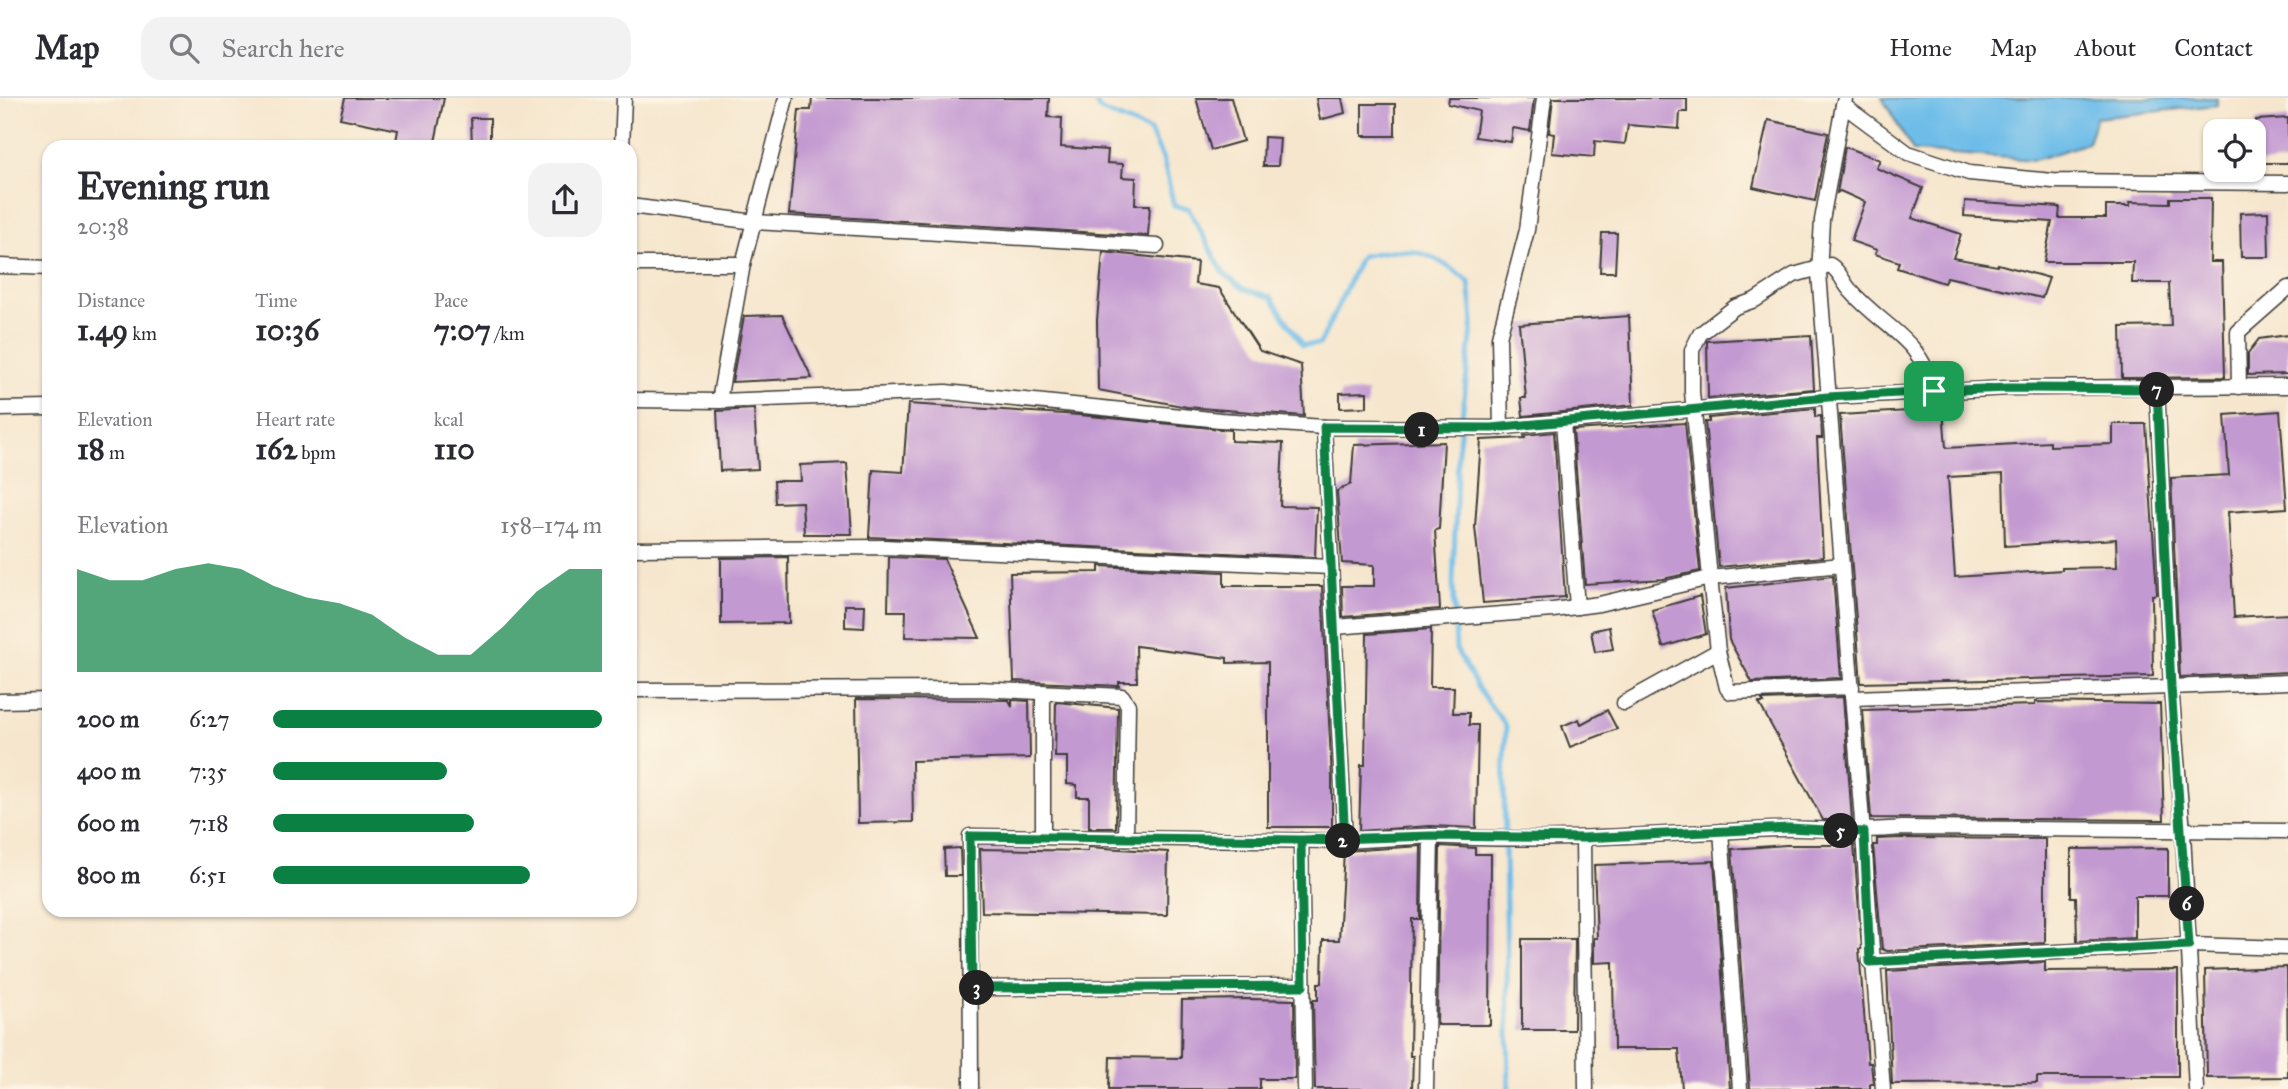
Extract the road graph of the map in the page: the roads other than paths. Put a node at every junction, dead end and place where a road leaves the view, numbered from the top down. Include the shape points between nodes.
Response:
1 (624, 98) edge
2 (786, 98) edge
3 (1544, 98) edge
4 (1844, 102) edge
5 (622, 140) edge
6 (2288, 183) edge
7 (637, 207) edge
8 (754, 222) junction
9 (1157, 246) dead end
10 (637, 264) edge
11 (743, 264) junction
12 (1819, 265) junction
13 (0, 266) edge
14 (42, 268) edge
15 (2288, 288) edge
16 (2288, 386) edge
17 (2239, 387) junction
18 (2157, 389) junction
19 (1934, 391) junction
20 (1828, 397) junction
21 (637, 400) edge
22 (719, 401) junction
23 (42, 408) edge
24 (0, 409) edge
25 (1695, 410) junction
26 (1563, 422) junction
27 (1324, 427) junction
28 (1496, 428) junction
29 (637, 549) edge
30 (1842, 565) junction
31 (1331, 567) junction
32 (1710, 578) junction
33 (1577, 607) junction
34 (1335, 627) junction
35 (1718, 651) junction
36 (2288, 682) edge
37 (2171, 687) junction
38 (637, 690) edge
39 (1043, 692) junction
40 (1852, 692) junction
41 (42, 700) edge
42 (0, 701) edge
43 (1624, 703) dead end
44 (1721, 831) junction
45 (2288, 831) edge
46 (1864, 832) junction
47 (2183, 832) junction
48 (1431, 836) junction
49 (1043, 837) junction
50 (1126, 838) junction
51 (1583, 838) junction
52 (1301, 840) junction
53 (1345, 841) junction
54 (2189, 945) junction
55 (2288, 947) edge
56 (1870, 962) junction
57 (1303, 986) junction
58 (972, 988) junction
59 (971, 1089) edge
60 (1305, 1089) edge
61 (1426, 1089) edge
62 (1586, 1089) edge
63 (1740, 1089) edge
64 (1882, 1089) edge
65 (2196, 1089) edge

1 - 5 street
2 - 8 street
3 - 28 street via 1527,230 1499,337
4 - 6 street via 1908,153 1969,173 2053,181
4 - 12 street via 1822,220
7 - 8 street
8 - 9 street
8 - 11 street
10 - 11 street
11 - 22 street
12 - 19 street via 1837,269 1877,317 1915,348 1926,364
12 - 20 street
12 - 25 street via 1734,307 1700,334 1692,350
13 - 14 street
15 - 17 street via 2238,332
16 - 17 street
17 - 18 street
18 - 19 street
18 - 37 street
19 - 20 street
20 - 25 street
20 - 30 street
21 - 22 street
22 - 27 street via 946,392
23 - 24 street
25 - 26 street
25 - 32 street
26 - 28 street
26 - 33 street
27 - 28 street
27 - 31 street
29 - 31 street via 884,547
30 - 32 street
30 - 40 street
31 - 34 street
32 - 33 street
32 - 35 street
33 - 34 street
34 - 53 street
35 - 40 street via 1731,692
35 - 43 street
36 - 37 street
37 - 40 street
37 - 47 street
38 - 39 street
39 - 49 street
39 - 50 street via 1115,694 1126,699
40 - 46 street
41 - 42 street
44 - 46 street
44 - 51 street
44 - 63 street
45 - 47 street
46 - 47 street via 1902,828
46 - 56 street
47 - 54 street
48 - 51 street
48 - 53 street
48 - 61 street
49 - 50 street
49 - 58 street via 970,836
50 - 52 street
51 - 62 street
52 - 53 street
52 - 57 street
54 - 55 street
54 - 56 street
54 - 65 street
56 - 64 street
57 - 58 street
57 - 60 street
58 - 59 street

